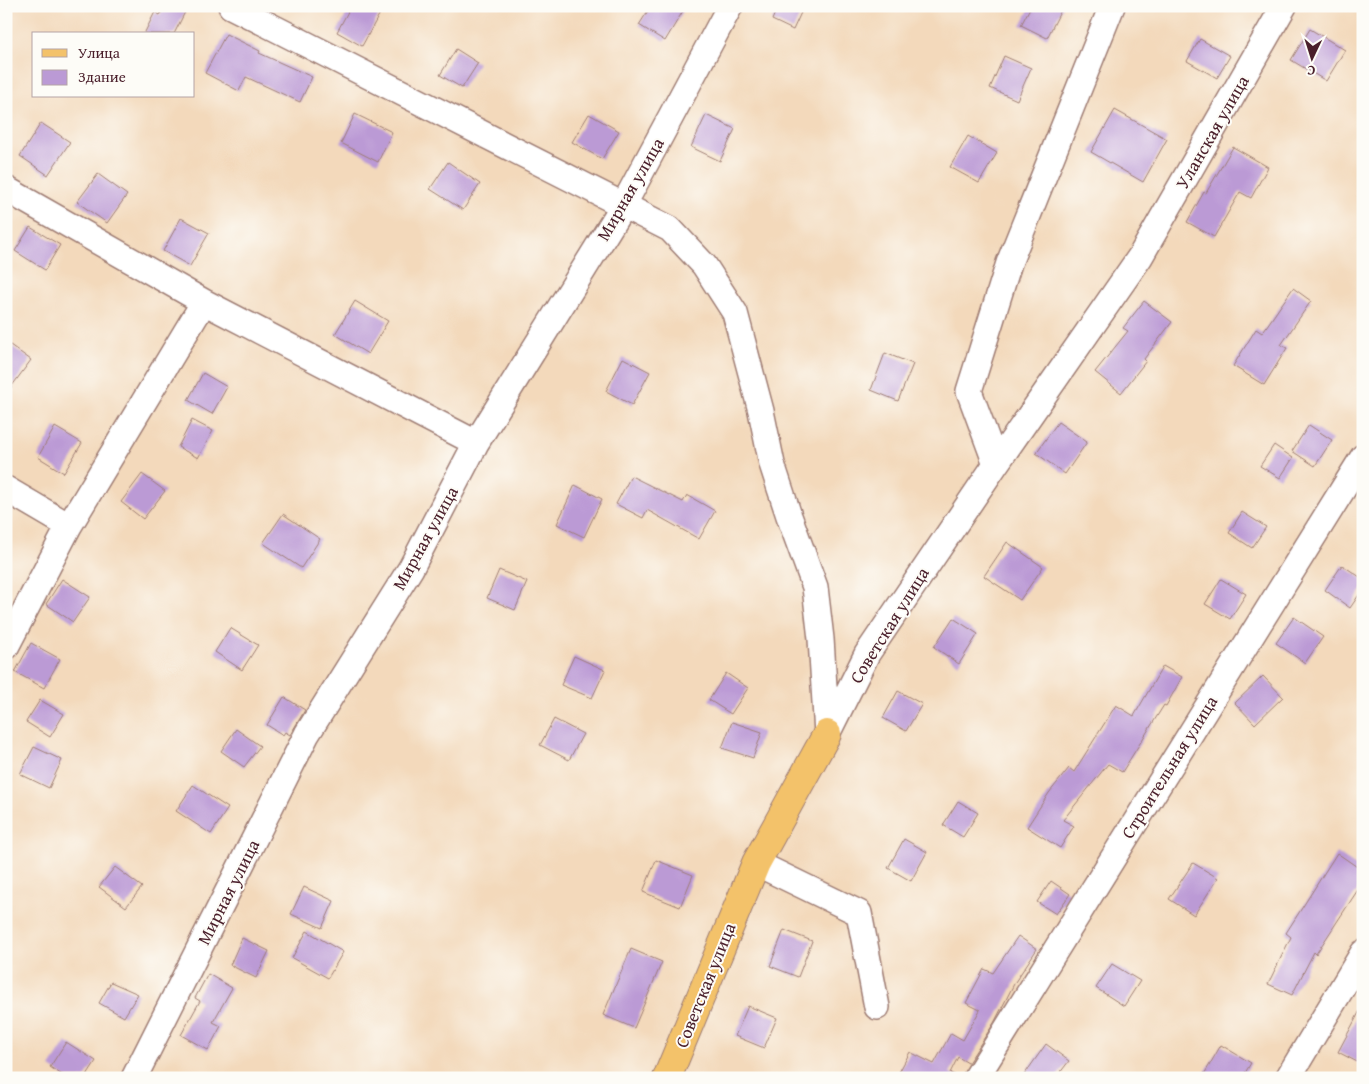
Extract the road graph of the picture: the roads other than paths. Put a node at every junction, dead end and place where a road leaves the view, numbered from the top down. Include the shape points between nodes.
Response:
1 (231, 6) edge
2 (730, 6) edge
3 (1112, 6) edge
4 (1284, 6) edge
5 (6, 189) edge
6 (623, 206) junction
7 (1140, 257) joint
8 (204, 302) junction
9 (476, 443) junction
10 (1363, 457) edge
11 (996, 464) junction
12 (6, 489) edge
13 (70, 526) junction
14 (6, 647) edge
15 (827, 734) junction
16 (756, 863) junction
17 (1363, 953) edge
18 (877, 1007) dead end
19 (134, 1078) edge
20 (667, 1078) edge
21 (976, 1078) edge
22 (1288, 1078) edge

1 - 6 street
2 - 6 street, Мирная улица
3 - 11 street via 1009,263 968,391
4 - 7 street, Уланская улица
5 - 8 street
6 - 9 street, Мирная улица
6 - 15 street via 670,229 704,265 735,313 772,464 815,587
7 - 11 street, Советская улица
8 - 9 street
8 - 13 street
9 - 19 street, Мирная улица via 411,568 307,734
10 - 21 street, Строительная улица
11 - 15 street, Советская улица via 866,654
12 - 13 street
13 - 14 street
15 - 16 main road, Советская улица
16 - 18 street via 860,913
16 - 20 main road, Советская улица
17 - 22 street

